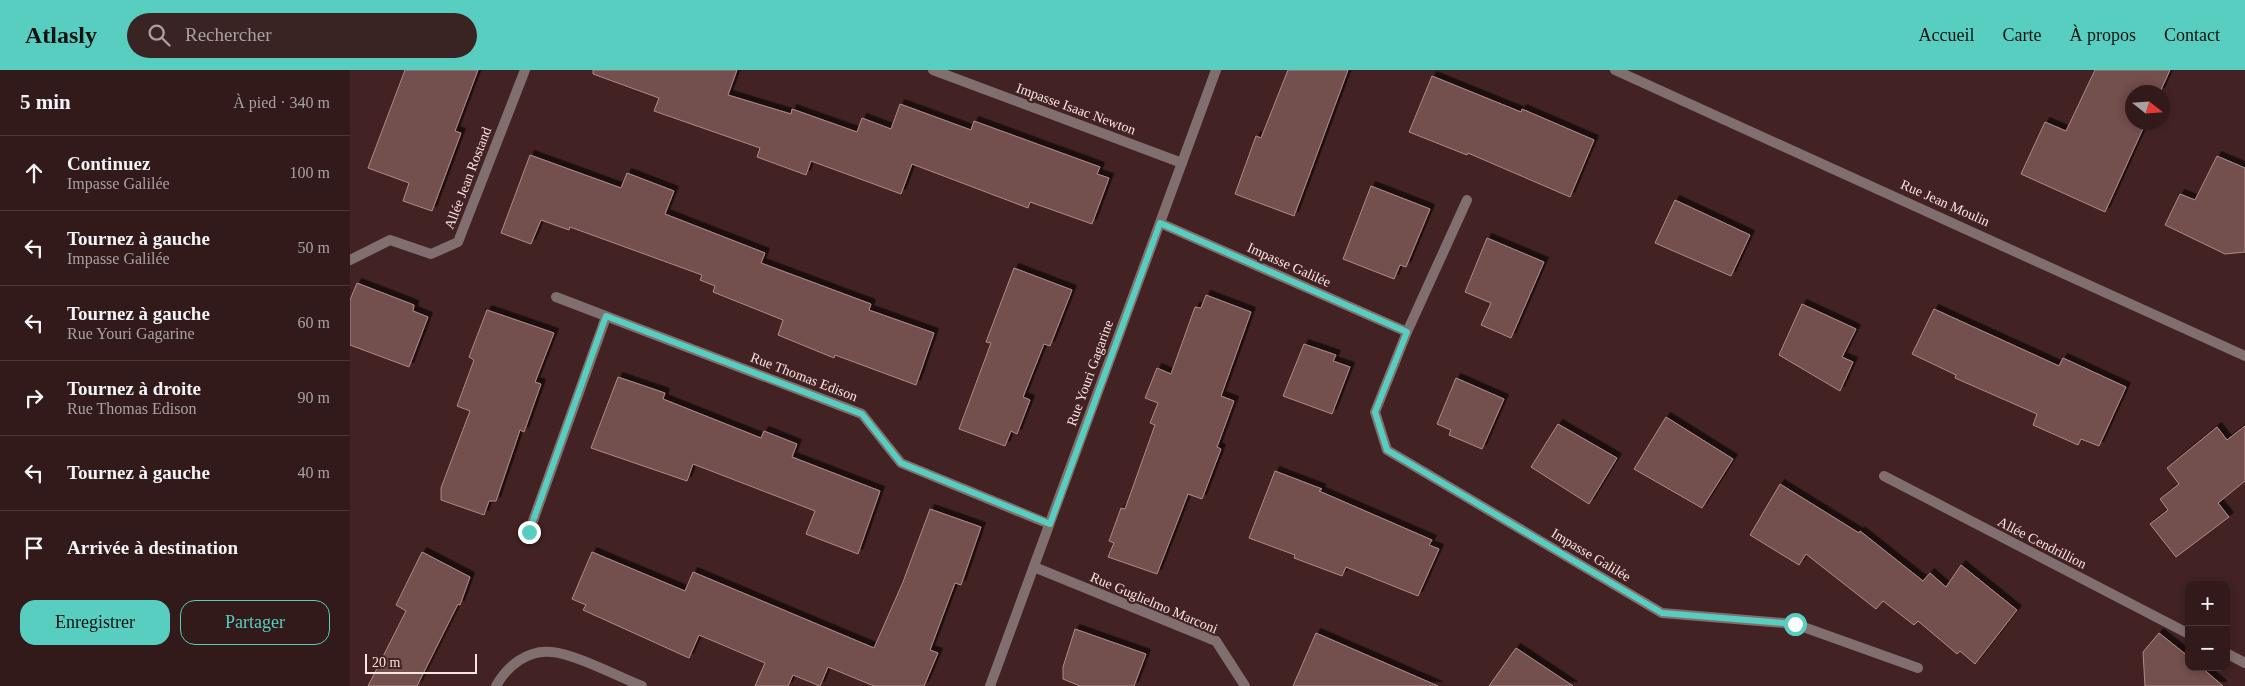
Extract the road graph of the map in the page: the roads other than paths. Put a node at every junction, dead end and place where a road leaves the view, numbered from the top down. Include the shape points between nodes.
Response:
1 (525, 70) edge
2 (933, 70) edge
3 (1216, 70) edge
4 (1615, 70) edge
5 (1622, 70) edge
6 (1632, 76) junction
7 (1182, 163) junction
8 (1466, 200) dead end
9 (1160, 223) junction
10 (350, 260) edge
11 (556, 298) dead end
12 (606, 316) junction
13 (1407, 332) junction
14 (2245, 356) edge
15 (1884, 476) dead end
16 (1050, 524) junction
17 (529, 532) dead end
18 (1034, 567) junction
19 (2185, 632) edge
20 (2230, 656) edge
21 (2245, 663) edge
22 (1918, 668) dead end
23 (496, 686) edge
24 (642, 686) edge
25 (990, 686) edge
26 (1245, 686) edge

1 - 10 street, Allée Jean Rostand via 458,242 431,254 390,240
2 - 7 street, Impasse Isaac Newton
3 - 7 street, Rue Youri Gagarine
4 - 6 street, Rue Jean Moulin
5 - 6 street, Rue Jean Moulin
6 - 14 street, Rue Jean Moulin
7 - 9 street, Rue Youri Gagarine
8 - 13 street, Impasse Galilée
9 - 13 street, Impasse Galilée
9 - 16 street, Rue Youri Gagarine
11 - 12 street, Rue Thomas Edison
12 - 16 street, Rue Thomas Edison via 862,414 901,463
12 - 17 street
13 - 22 street, Impasse Galilée via 1375,412 1387,450 1662,613 1795,624
15 - 19 street, Allée Cendrillion
16 - 18 street, Rue Youri Gagarine
18 - 25 street, Rue Youri Gagarine
18 - 26 street, Rue Guglielmo Marconi via 1216,641
20 - 21 street
23 - 24 street via 510,666 527,655 551,651

